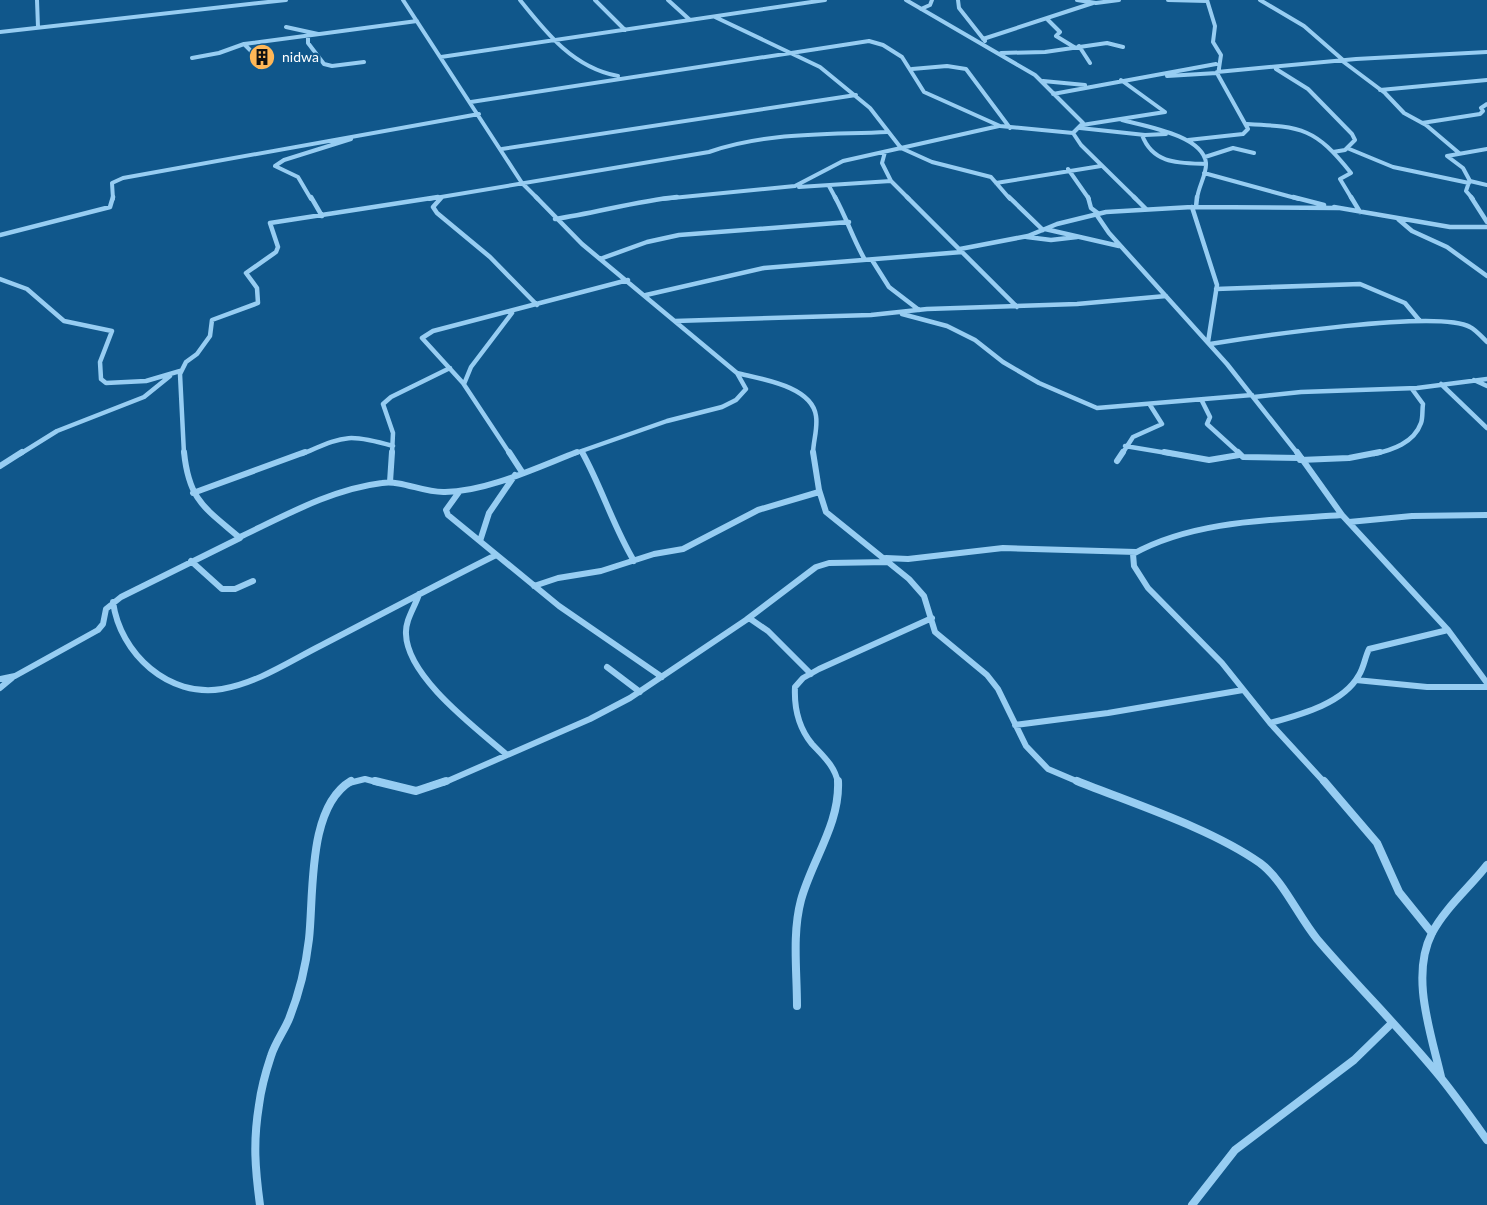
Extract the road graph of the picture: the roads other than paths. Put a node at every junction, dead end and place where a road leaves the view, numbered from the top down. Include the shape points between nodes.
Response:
1 (37, 0) edge
2 (286, 0) edge
3 (403, 0) edge
4 (520, 0) edge
5 (595, 0) edge
6 (668, 0) edge
7 (825, 0) edge
8 (906, 0) edge
9 (933, 0) edge
10 (958, 0) edge
11 (1077, 0) edge
12 (1119, 0) edge
13 (1168, 0) edge
14 (1207, 0) edge
15 (1260, 0) edge
16 (1093, 3) junction
17 (1175, 5) dead end
18 (921, 9) junction
19 (715, 17) junction
20 (690, 20) junction
21 (1048, 20) junction
22 (417, 21) junction
23 (1036, 23) junction
24 (1054, 26) junction
25 (38, 27) junction
26 (286, 27) dead end
27 (625, 30) junction
28 (0, 32) edge
29 (318, 34) junction
30 (308, 36) junction
31 (555, 39) junction
32 (983, 39) junction
33 (244, 44) junction
34 (988, 46) junction
35 (1079, 46) junction
36 (1074, 47) junction
37 (1123, 47) dead end
38 (252, 52) dead end
39 (1487, 52) edge
40 (793, 53) junction
41 (1000, 53) junction
42 (192, 57) dead end
43 (441, 57) junction
44 (1342, 60) junction
45 (364, 62) dead end
46 (1090, 63) dead end
47 (1216, 64) junction
48 (1276, 68) junction
49 (912, 69) junction
50 (1217, 73) junction
51 (1154, 76) junction
52 (634, 77) junction
53 (1121, 80) junction
54 (1487, 80) edge
55 (1043, 81) junction
56 (1092, 86) junction
57 (1380, 90) junction
58 (1053, 94) junction
59 (856, 95) junction
60 (471, 102) junction
61 (1487, 105) edge
62 (480, 114) junction
63 (1122, 120) junction
64 (1422, 123) junction
65 (1247, 124) junction
66 (1000, 126) junction
67 (1080, 126) junction
68 (1010, 129) junction
69 (368, 132) junction
70 (887, 132) junction
71 (1073, 133) junction
72 (1169, 133) junction
73 (1142, 135) junction
74 (1188, 140) junction
75 (901, 148) junction
76 (1347, 148) junction
77 (1487, 149) edge
78 (501, 150) junction
79 (885, 152) junction
80 (1334, 152) junction
81 (1254, 153) dead end
82 (1459, 153) junction
83 (1205, 157) junction
84 (1206, 164) junction
85 (1101, 166) junction
86 (1068, 169) junction
87 (1204, 172) junction
88 (891, 181) junction
89 (1469, 182) junction
90 (522, 183) junction
91 (996, 183) junction
92 (1487, 185) edge
93 (829, 186) junction
94 (771, 189) junction
95 (444, 196) junction
96 (1194, 207) junction
97 (1338, 208) junction
98 (1146, 209) junction
99 (1360, 212) junction
100 (1097, 214) junction
101 (322, 216) junction
102 (555, 219) junction
103 (1398, 219) junction
104 (849, 222) junction
105 (1487, 224) edge
106 (1044, 229) junction
107 (0, 235) edge
108 (1027, 237) junction
109 (1078, 237) junction
110 (1122, 247) junction
111 (961, 250) junction
112 (600, 259) junction
113 (865, 260) junction
114 (872, 260) junction
115 (1487, 276) edge
116 (0, 279) edge
117 (628, 280) junction
118 (1216, 289) junction
119 (646, 295) junction
120 (1166, 296) junction
121 (537, 305) junction
122 (1017, 307) junction
123 (919, 310) junction
124 (512, 313) junction
125 (895, 313) junction
126 (675, 321) junction
127 (1420, 321) junction
128 (1487, 342) edge
129 (1209, 343) junction
130 (450, 368) junction
131 (180, 371) junction
132 (737, 373) junction
133 (173, 374) junction
134 (1487, 379) edge
135 (1474, 380) junction
136 (464, 384) junction
137 (1441, 384) junction
138 (1487, 386) edge
139 (1411, 388) junction
140 (1253, 396) junction
141 (1202, 401) junction
142 (1150, 405) junction
143 (1487, 428) edge
144 (393, 446) junction
145 (1125, 446) junction
146 (582, 452) junction
147 (1239, 455) junction
148 (1300, 459) junction
149 (1117, 461) dead end
150 (0, 466) edge
151 (522, 472) junction
152 (515, 474) junction
153 (390, 482) junction
154 (459, 491) junction
155 (819, 492) junction
156 (193, 493) junction
157 (1342, 515) junction
158 (1487, 515) edge
159 (1348, 522) junction
160 (240, 537) junction
161 (480, 541) junction
162 (1136, 552) junction
163 (496, 555) junction
164 (887, 560) junction
165 (191, 561) junction
166 (634, 561) junction
167 (253, 581) dead end
168 (534, 586) junction
169 (419, 594) junction
170 (113, 602) junction
171 (749, 618) junction
172 (932, 618) junction
173 (1448, 630) junction
174 (607, 667) dead end
175 (811, 674) junction
176 (15, 676) junction
177 (662, 677) junction
178 (0, 679) edge
179 (1356, 680) junction
180 (1487, 685) edge
181 (0, 688) edge
182 (1243, 690) junction
183 (640, 692) junction
184 (1270, 723) junction
185 (1015, 725) junction
186 (506, 754) junction
187 (1487, 865) edge
188 (1432, 933) junction
189 (797, 1006) dead end
190 (1391, 1024) junction
191 (1442, 1078) junction
192 (1487, 1140) edge
193 (260, 1205) edge
194 (1192, 1205) edge

1 - 25 street
2 - 25 street
3 - 22 street
4 - 31 street
5 - 27 street
6 - 20 street
7 - 19 street
8 - 18 street
9 - 18 street
10 - 32 street via 959,8
11 - 16 street
12 - 16 street
13 - 14 street
13 - 17 street
14 - 47 street via 1215,26 1213,42 1221,55
15 - 44 street via 1294,17
16 - 21 street
18 - 34 street
19 - 20 street
19 - 40 street
20 - 27 street
21 - 23 street
21 - 24 street
22 - 29 street
22 - 43 street
23 - 24 street
23 - 32 street
24 - 36 street via 1060,32 1056,36
25 - 28 street
26 - 29 street
27 - 31 street
29 - 30 street
30 - 33 street
30 - 45 street via 308,43 324,64
31 - 43 street
31 - 52 street via 600,74
32 - 34 street
33 - 38 street
33 - 42 street
34 - 41 street
35 - 36 street
35 - 37 street via 1107,43
35 - 46 street
36 - 41 street
39 - 44 street
40 - 49 street via 874,42 885,45
40 - 52 street
40 - 59 street via 820,67
41 - 55 street
43 - 60 street
44 - 48 street
44 - 57 street
47 - 50 street
47 - 51 street
48 - 50 street
48 - 76 street via 1308,89 1353,134 1355,140
49 - 66 street via 924,93
49 - 68 street via 966,69
50 - 51 street
50 - 65 street via 1221,87
51 - 53 street
52 - 60 street
53 - 56 street
53 - 63 street via 1166,111
54 - 57 street
55 - 56 street
55 - 58 street
56 - 58 street
57 - 64 street via 1404,113
58 - 67 street via 1082,122
59 - 70 street
59 - 78 street
60 - 62 street
61 - 64 street via 1480,114
62 - 69 street
62 - 78 street
63 - 67 street
63 - 72 street
64 - 82 street
65 - 74 street via 1248,132 1243,134
65 - 80 street via 1298,129 1321,140
66 - 68 street
66 - 75 street
67 - 71 street
67 - 73 street
68 - 71 street
69 - 101 street via 276,164 298,177
69 - 107 street via 123,178 112,183 110,207
70 - 75 street
70 - 90 street via 758,140 709,152
71 - 85 street
72 - 73 street
72 - 74 street
73 - 84 street via 1152,156 1160,160
74 - 83 street
75 - 79 street
75 - 91 street via 932,162 984,174
76 - 80 street
76 - 89 street via 1393,167
77 - 82 street
78 - 90 street
79 - 88 street via 882,163
79 - 94 street via 843,162 805,183
80 - 99 street via 1351,173 1340,179
81 - 83 street via 1233,148
82 - 89 street via 1447,156 1463,168
83 - 84 street
84 - 87 street
85 - 86 street
85 - 98 street
86 - 91 street
86 - 100 street via 1084,186
87 - 96 street
87 - 97 street
88 - 93 street
88 - 111 street
89 - 92 street
89 - 105 street via 1466,191
90 - 95 street
90 - 102 street
91 - 106 street
93 - 94 street
93 - 104 street
94 - 102 street via 651,200 608,212
95 - 101 street
95 - 121 street via 433,207 437,213 490,257
96 - 97 street
96 - 98 street
96 - 118 street
97 - 99 street
98 - 100 street
99 - 103 street
100 - 106 street
100 - 110 street
101 - 131 street via 269,223 279,247 246,273 257,288 258,303 212,320 210,336
102 - 112 street
103 - 105 street via 1450,227
103 - 115 street
104 - 112 street via 679,236 647,242
104 - 113 street
106 - 108 street
106 - 109 street
108 - 109 street
108 - 111 street
109 - 110 street
110 - 120 street
111 - 114 street
111 - 122 street
112 - 117 street
113 - 114 street
113 - 119 street via 764,268
114 - 123 street via 889,287
116 - 133 street via 27,289 64,321 112,331 100,362 101,379 106,383 129,383
117 - 119 street
117 - 121 street
118 - 127 street via 1360,284 1405,303
118 - 129 street
119 - 126 street
120 - 122 street
120 - 129 street
121 - 124 street
122 - 123 street
123 - 125 street
124 - 130 street via 425,334 422,338 426,345
124 - 136 street via 471,367
125 - 126 street
125 - 142 street via 947,326 1039,383 1097,408
126 - 132 street
127 - 128 street via 1461,323
127 - 129 street
129 - 140 street
130 - 136 street
130 - 144 street via 383,404 393,433
131 - 133 street
131 - 156 street via 184,455
132 - 146 street via 746,389 739,399 642,427
132 - 155 street via 784,387 810,402 816,412 813,451
133 - 150 street via 144,398 57,431
134 - 135 street
135 - 137 street
135 - 138 street
136 - 151 street
137 - 139 street
137 - 143 street
139 - 140 street
139 - 148 street via 1423,404 1421,422 1402,444 1372,455
140 - 141 street
140 - 148 street
141 - 142 street
141 - 147 street via 1209,414 1209,427
142 - 145 street via 1162,424 1133,437
144 - 153 street
144 - 156 street via 357,436 337,439
145 - 147 street via 1209,460
145 - 149 street
146 - 151 street
146 - 166 street
147 - 148 street
148 - 157 street
151 - 152 street
152 - 154 street
152 - 161 street via 489,513
153 - 154 street via 435,492
153 - 160 street via 329,499
154 - 161 street via 446,510 448,515
155 - 164 street via 826,512
155 - 166 street via 758,510 695,544
156 - 160 street via 212,516
157 - 159 street
157 - 162 street via 1174,536
158 - 159 street
159 - 173 street
160 - 165 street
161 - 163 street
162 - 164 street via 1003,548
162 - 182 street via 1134,566 1148,588 1222,663
163 - 168 street
163 - 169 street
164 - 171 street via 816,567
164 - 172 street via 924,597
165 - 167 street via 222,589 235,589
165 - 170 street
166 - 168 street
168 - 177 street
169 - 170 street via 272,670 221,689 198,690 166,682 150,672 123,630
169 - 186 street via 407,621 406,637 423,676
170 - 176 street via 98,630
171 - 175 street via 768,631
171 - 177 street
172 - 175 street
172 - 185 street via 935,632 942,640 971,660 998,689
173 - 179 street via 1369,649
173 - 180 street
174 - 183 street
175 - 189 street via 795,687 795,709 806,736 835,772 838,787 827,840 802,899 797,924
176 - 178 street
176 - 181 street
177 - 183 street
179 - 180 street via 1427,687
179 - 184 street via 1312,709
182 - 184 street
182 - 185 street
183 - 186 street via 587,721
184 - 188 street via 1377,843 1399,892
185 - 190 street via 1026,746 1048,769 1231,846 1261,864 1316,938
186 - 193 street via 423,791 412,792 357,778 345,783 329,802 311,875 309,938 301,979 289,1019 271,1055 258,1103 253,1153
187 - 188 street
188 - 191 street via 1425,956 1424,992
190 - 191 street
190 - 194 street via 1354,1059 1235,1150
191 - 192 street

